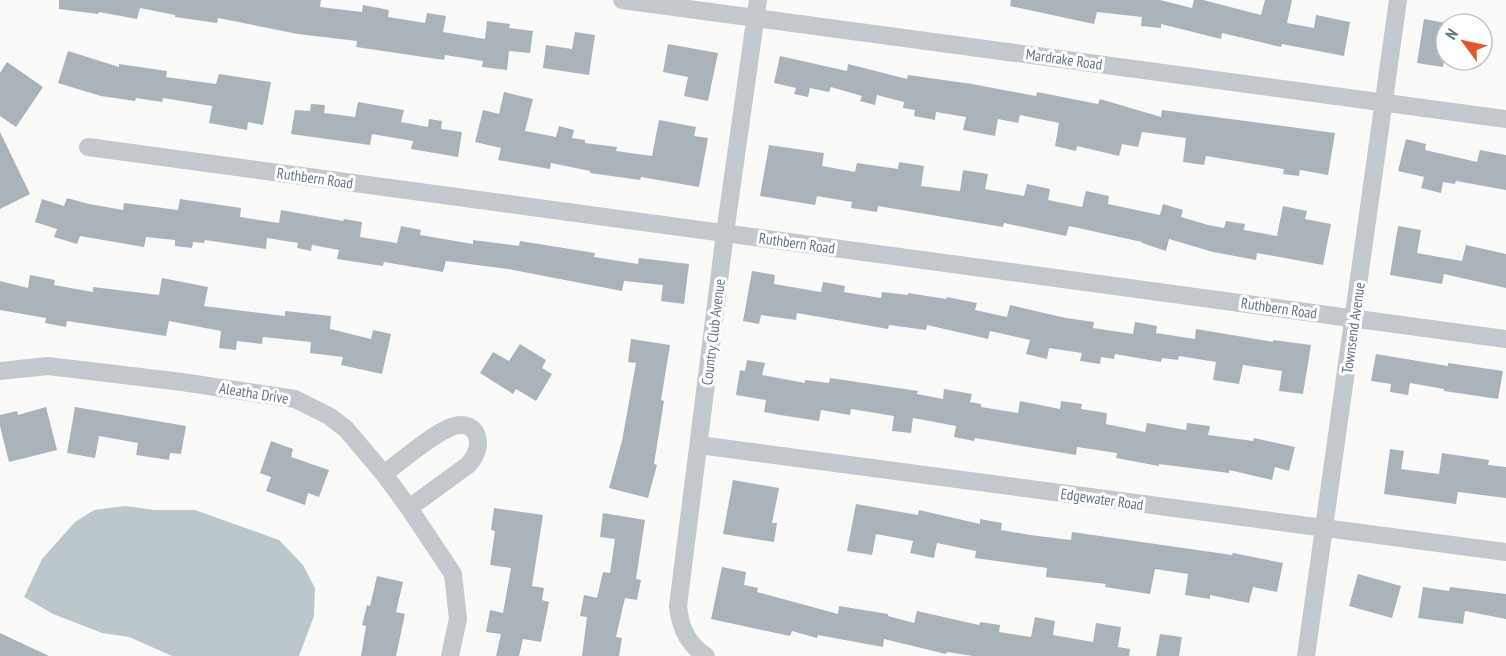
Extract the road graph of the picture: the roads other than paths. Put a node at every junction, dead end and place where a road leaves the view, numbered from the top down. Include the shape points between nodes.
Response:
1 (622, 0) edge
2 (1398, 0) edge
3 (756, 9) edge
4 (1384, 103) junction
5 (1506, 119) edge
6 (88, 147) dead end
7 (725, 233) junction
8 (1354, 318) junction
9 (1506, 339) edge
10 (0, 370) edge
11 (699, 445) junction
12 (384, 474) junction
13 (409, 508) junction
14 (1323, 528) junction
15 (1506, 552) edge
16 (450, 656) edge
17 (706, 656) edge
18 (1306, 656) edge

1 - 3 street, Mardrake Road
2 - 4 street, Townsend Avenue
3 - 4 street, Mardrake Road
3 - 7 street, Country Club Avenue
4 - 5 street, Mardrake Road
4 - 8 street, Townsend Avenue
6 - 7 street, Ruthbern Road
7 - 8 street, Ruthbern Road
7 - 11 street, Country Club Avenue
8 - 9 street, Ruthbern Road
8 - 14 street, Townsend Avenue
10 - 12 street, Aleatha Drive via 48,366 295,399 346,429
11 - 14 street, Edgewater Road
11 - 17 street, Country Club Avenue via 678,606 684,634
12 - 13 street, Aleatha Drive
12 - 13 street via 452,426 467,427 476,434 479,446 474,459
13 - 16 street, Aleatha Drive via 453,574 458,619
14 - 15 street, Edgewater Road
14 - 18 street, Townsend Avenue

